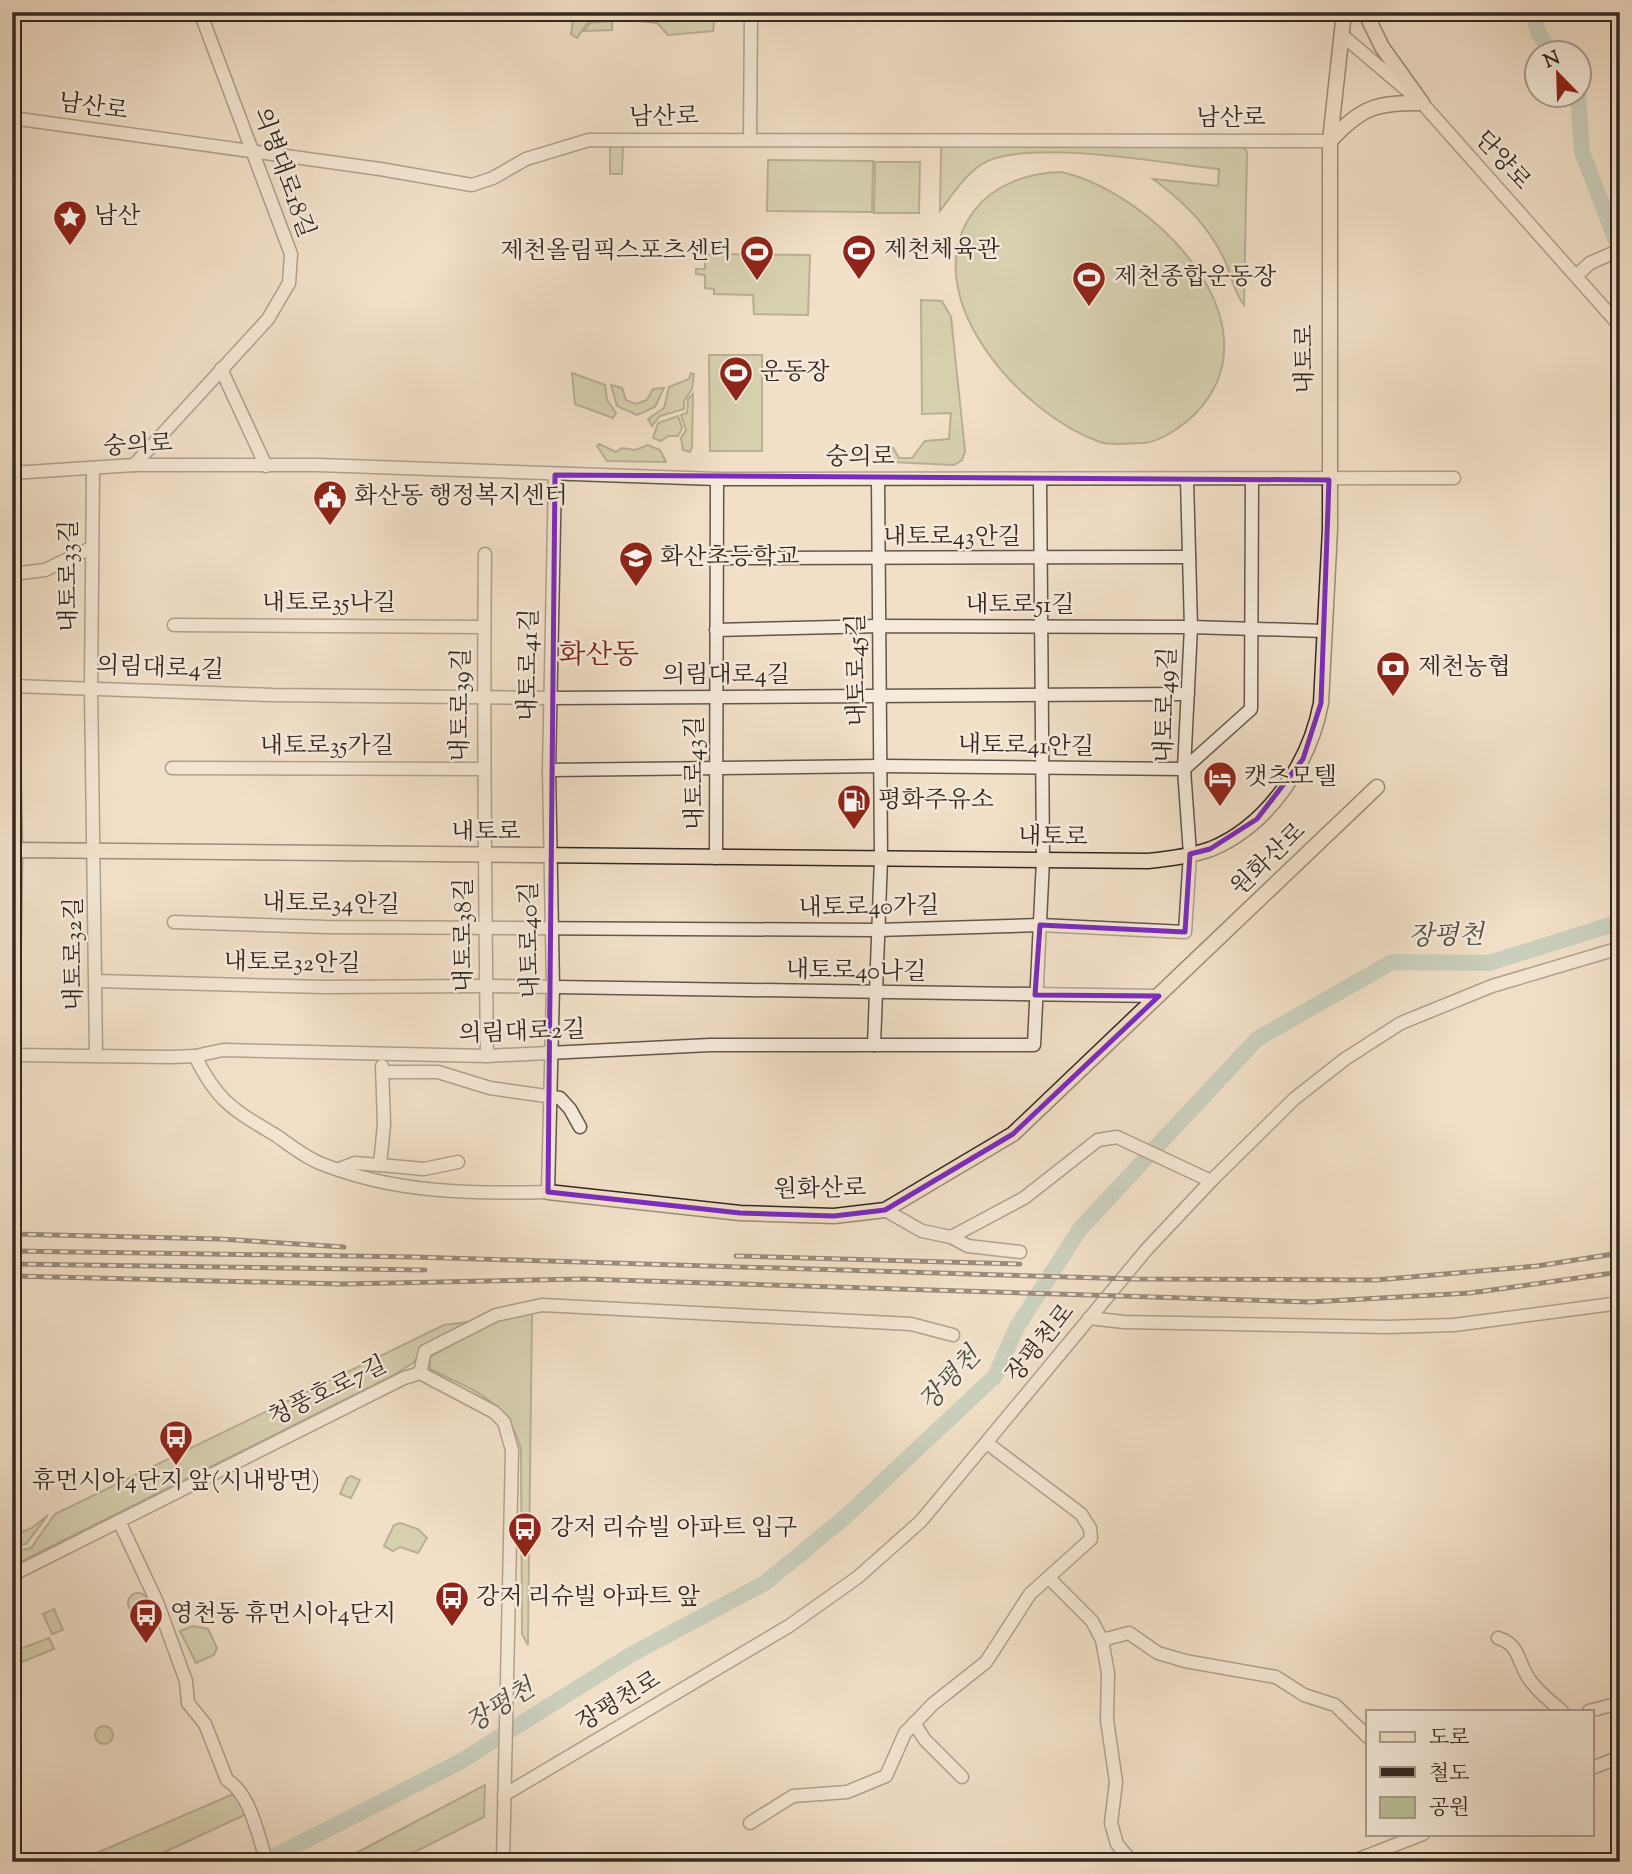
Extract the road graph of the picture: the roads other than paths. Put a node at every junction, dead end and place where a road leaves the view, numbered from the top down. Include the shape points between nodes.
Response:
1 (200, 12) edge
2 (751, 12) edge
3 (1344, 12) edge
4 (1366, 12) edge
5 (1342, 35) junction
6 (1422, 103) junction
7 (12, 118) edge
8 (750, 138) junction
9 (1330, 141) junction
10 (255, 152) junction
11 (1620, 250) edge
12 (1576, 276) junction
13 (1620, 326) edge
14 (221, 369) junction
15 (134, 465) junction
16 (266, 466) junction
17 (93, 470) junction
18 (12, 473) edge
19 (555, 475) junction
20 (1454, 478) dead end
21 (717, 479) junction
22 (878, 479) junction
23 (1040, 479) junction
24 (1187, 480) junction
25 (1252, 480) junction
26 (1329, 480) junction
27 (91, 548) junction
28 (485, 554) dead end
29 (1189, 557) junction
30 (716, 558) junction
31 (1041, 558) junction
32 (877, 559) junction
33 (12, 574) edge
34 (174, 625) dead end
35 (879, 626) junction
36 (484, 627) junction
37 (1041, 627) junction
38 (1191, 627) junction
39 (716, 630) junction
40 (1252, 631) junction
41 (1325, 631) junction
42 (12, 661) edge
43 (12, 686) edge
44 (91, 687) junction
45 (1188, 694) junction
46 (717, 696) junction
47 (1042, 696) junction
48 (880, 697) junction
49 (483, 698) junction
50 (550, 698) junction
51 (881, 766) junction
52 (718, 767) junction
53 (172, 768) dead end
54 (482, 769) junction
55 (1043, 769) junction
56 (1184, 769) junction
57 (549, 770) junction
58 (1377, 787) dead end
59 (14, 850) edge
60 (95, 851) junction
61 (1190, 854) junction
62 (486, 856) junction
63 (551, 856) junction
64 (716, 858) junction
65 (881, 859) junction
66 (1043, 860) junction
67 (174, 922) dead end
68 (1040, 925) junction
69 (486, 927) junction
70 (552, 927) junction
71 (877, 930) junction
72 (1185, 932) joint
73 (1620, 948) edge
74 (96, 981) junction
75 (486, 986) junction
76 (553, 987) junction
77 (875, 993) junction
78 (1035, 995) junction
79 (1159, 996) junction
80 (874, 1045) junction
81 (12, 1055) edge
82 (381, 1055) junction
83 (552, 1055) junction
84 (96, 1056) junction
85 (195, 1056) junction
86 (487, 1056) junction
87 (383, 1072) junction
88 (551, 1096) junction
89 (580, 1127) dead end
90 (458, 1162) dead end
91 (380, 1165) junction
92 (339, 1169) junction
93 (1211, 1181) junction
94 (548, 1192) junction
95 (885, 1210) junction
96 (951, 1237) junction
97 (1020, 1252) dead end
98 (1620, 1303) edge
99 (1089, 1318) junction
100 (953, 1335) dead end
101 (420, 1373) junction
102 (987, 1443) junction
103 (119, 1521) junction
104 (12, 1575) edge
105 (1049, 1579) junction
106 (1498, 1638) dead end
107 (1102, 1640) junction
108 (1620, 1703) edge
109 (1561, 1710) edge
110 (1594, 1710) edge
111 (914, 1723) junction
112 (1366, 1735) edge
113 (1620, 1756) edge
114 (1594, 1767) edge
115 (962, 1777) dead end
116 (504, 1795) junction
117 (750, 1823) dead end
118 (1418, 1836) edge
119 (267, 1862) edge
120 (503, 1862) edge
121 (1132, 1862) edge
122 (1351, 1862) edge

1 - 10 street, 의병대로18길
2 - 8 street
3 - 5 main road, 내토로
4 - 6 main road via 1382,47
5 - 6 street, 단양로
5 - 9 main road, 내토로
6 - 9 main road via 1373,106
6 - 12 street, 단양로
7 - 10 street, 남산로
8 - 9 street, 남산로
8 - 10 street, 남산로 via 589,140 526,159 472,185
9 - 26 main road, 내토로
10 - 14 street, 의병대로18길 via 291,254 292,270 285,295 268,319
11 - 12 street via 1596,260
12 - 13 street, 단양로
14 - 15 street, 의병대로18길
14 - 16 street
15 - 16 street, 숭의로
15 - 17 street, 숭의로
16 - 19 street, 숭의로
17 - 18 street, 숭의로
17 - 27 street, 내토로33길
19 - 21 street, 숭의로
19 - 50 street, 내토로41길
20 - 26 street, 숭의로
21 - 22 street, 숭의로
21 - 30 street, 내토로43길
22 - 23 street, 숭의로
22 - 32 street, 내토로45길
23 - 24 street, 숭의로
23 - 31 street
24 - 25 street, 숭의로
24 - 29 street, 내토로49길
25 - 26 street, 숭의로
25 - 40 street
26 - 41 main road, 내토로
27 - 33 street via 45,570
27 - 44 street, 내토로33길
28 - 36 street, 내토로39길
29 - 31 street, 내토로43안길
29 - 38 street, 내토로49길
30 - 32 street, 내토로43안길
30 - 39 street, 내토로43길
31 - 32 street, 내토로43안길
31 - 37 street
32 - 35 street, 내토로45길
34 - 36 street, 내토로35나길
35 - 37 street, 내토로51길
35 - 39 street, 내토로51길
35 - 48 street, 내토로45길
36 - 49 street, 내토로39길
37 - 38 street, 내토로51길
37 - 47 street
38 - 40 street, 내토로51길
38 - 45 street, 내토로49길
39 - 46 street, 내토로43길
40 - 41 street, 내토로51길
40 - 56 street via 1251,709
41 - 61 main road, 내토로 via 1321,703 1316,730 1303,759 1257,819 1210,849
42 - 43 street
43 - 44 street, 의림대로4길
43 - 59 street
44 - 49 street, 의림대로4길
44 - 60 street, 내토로33길
45 - 47 street, 의림대로4길
45 - 56 street, 내토로49길
46 - 48 street, 의림대로4길
46 - 50 street, 의림대로4길
46 - 52 street, 내토로43길
47 - 48 street, 의림대로4길
47 - 55 street
48 - 51 street, 내토로45길
49 - 50 street, 의림대로4길
49 - 54 street, 내토로39길
50 - 57 street, 내토로41길
51 - 52 street, 내토로41안길
51 - 55 street, 내토로41안길
51 - 65 street, 내토로45길
52 - 57 street, 내토로41안길
52 - 64 street, 내토로43길
53 - 54 street, 내토로35가길
54 - 62 street, 내토로39길
55 - 56 street, 내토로41안길
55 - 66 street
56 - 61 street, 내토로49길
57 - 63 street, 내토로41길
58 - 79 main road, 원화산로
59 - 60 main road, 내토로
59 - 81 street
60 - 62 main road, 내토로
60 - 74 street, 내토로32길
61 - 66 main road, 내토로 via 1148,861
61 - 72 street, 내토로49길
62 - 63 main road, 내토로
62 - 69 street, 내토로38길
63 - 64 main road, 내토로
63 - 70 street, 내토로40길
64 - 65 main road, 내토로
65 - 66 main road, 내토로
65 - 71 street, 내토로45길
66 - 68 street
67 - 69 street, 내토로34안길
68 - 71 street, 내토로40가길
68 - 72 street, 내토로40가길
68 - 78 street
69 - 70 street, 내토로34안길
69 - 75 street, 내토로38길
70 - 71 street, 내토로40가길
70 - 76 street, 내토로40길
71 - 77 street, 내토로45길
73 - 93 street, 장평천로 via 1492,986 1401,1023 1294,1099
74 - 75 street, 내토로32안길
74 - 84 street, 내토로32길
75 - 76 street, 내토로32안길
75 - 86 street, 내토로38길
76 - 77 street, 내토로40나길
76 - 83 street, 내토로40길
77 - 78 street, 내토로40나길
77 - 80 street, 내토로45길
78 - 79 street, 내토로40나길
78 - 80 street, 의림대로2길 via 1034,1045
79 - 95 main road, 원화산로 via 1013,1134
80 - 83 street, 의림대로2길 via 710,1045
81 - 84 street, 의림대로2길
82 - 85 street, 의림대로2길 via 223,1050
82 - 86 street, 의림대로2길
82 - 87 street
83 - 86 street, 의림대로2길
83 - 88 street, 내토로40길
84 - 85 street, 의림대로2길
85 - 92 street, 원화산로 via 210,1087 225,1104 320,1163
87 - 88 street via 438,1072 490,1088
87 - 91 street
88 - 89 street via 565,1102
88 - 94 street, 내토로40길
90 - 91 street via 424,1169
91 - 92 street via 355,1163
92 - 94 street, 원화산로 via 387,1185 477,1194
93 - 96 street via 1117,1137 1098,1140 1024,1198
93 - 99 street, 장평천로
94 - 95 main road, 원화산로 via 740,1213 834,1216
95 - 96 street via 922,1231
96 - 97 street via 968,1246
98 - 99 street via 1505,1320 1387,1327
99 - 102 street, 장평천로
100 - 101 street via 911,1324 542,1305 496,1315 425,1351
101 - 103 street, 청풍호로7길
101 - 116 street, 청풍호로7길 via 494,1412 509,1434
102 - 105 street via 1072,1507 1090,1528 1089,1542
102 - 116 street, 장평천로 via 921,1521 824,1603
103 - 104 street, 청풍호로7길
103 - 119 street via 157,1602 186,1681 188,1703 205,1724 227,1780 235,1785 250,1813
105 - 107 street via 1092,1620
105 - 111 street via 1030,1594 986,1662
106 - 109 street via 1516,1648 1532,1684
107 - 112 street via 1129,1633 1158,1653 1276,1677 1304,1695 1335,1705
107 - 121 street via 1116,1782 1111,1823 1116,1844
108 - 110 street
111 - 115 street
111 - 117 street via 895,1753 889,1773 878,1781 847,1793 793,1796
113 - 114 street
116 - 120 street
118 - 122 street

